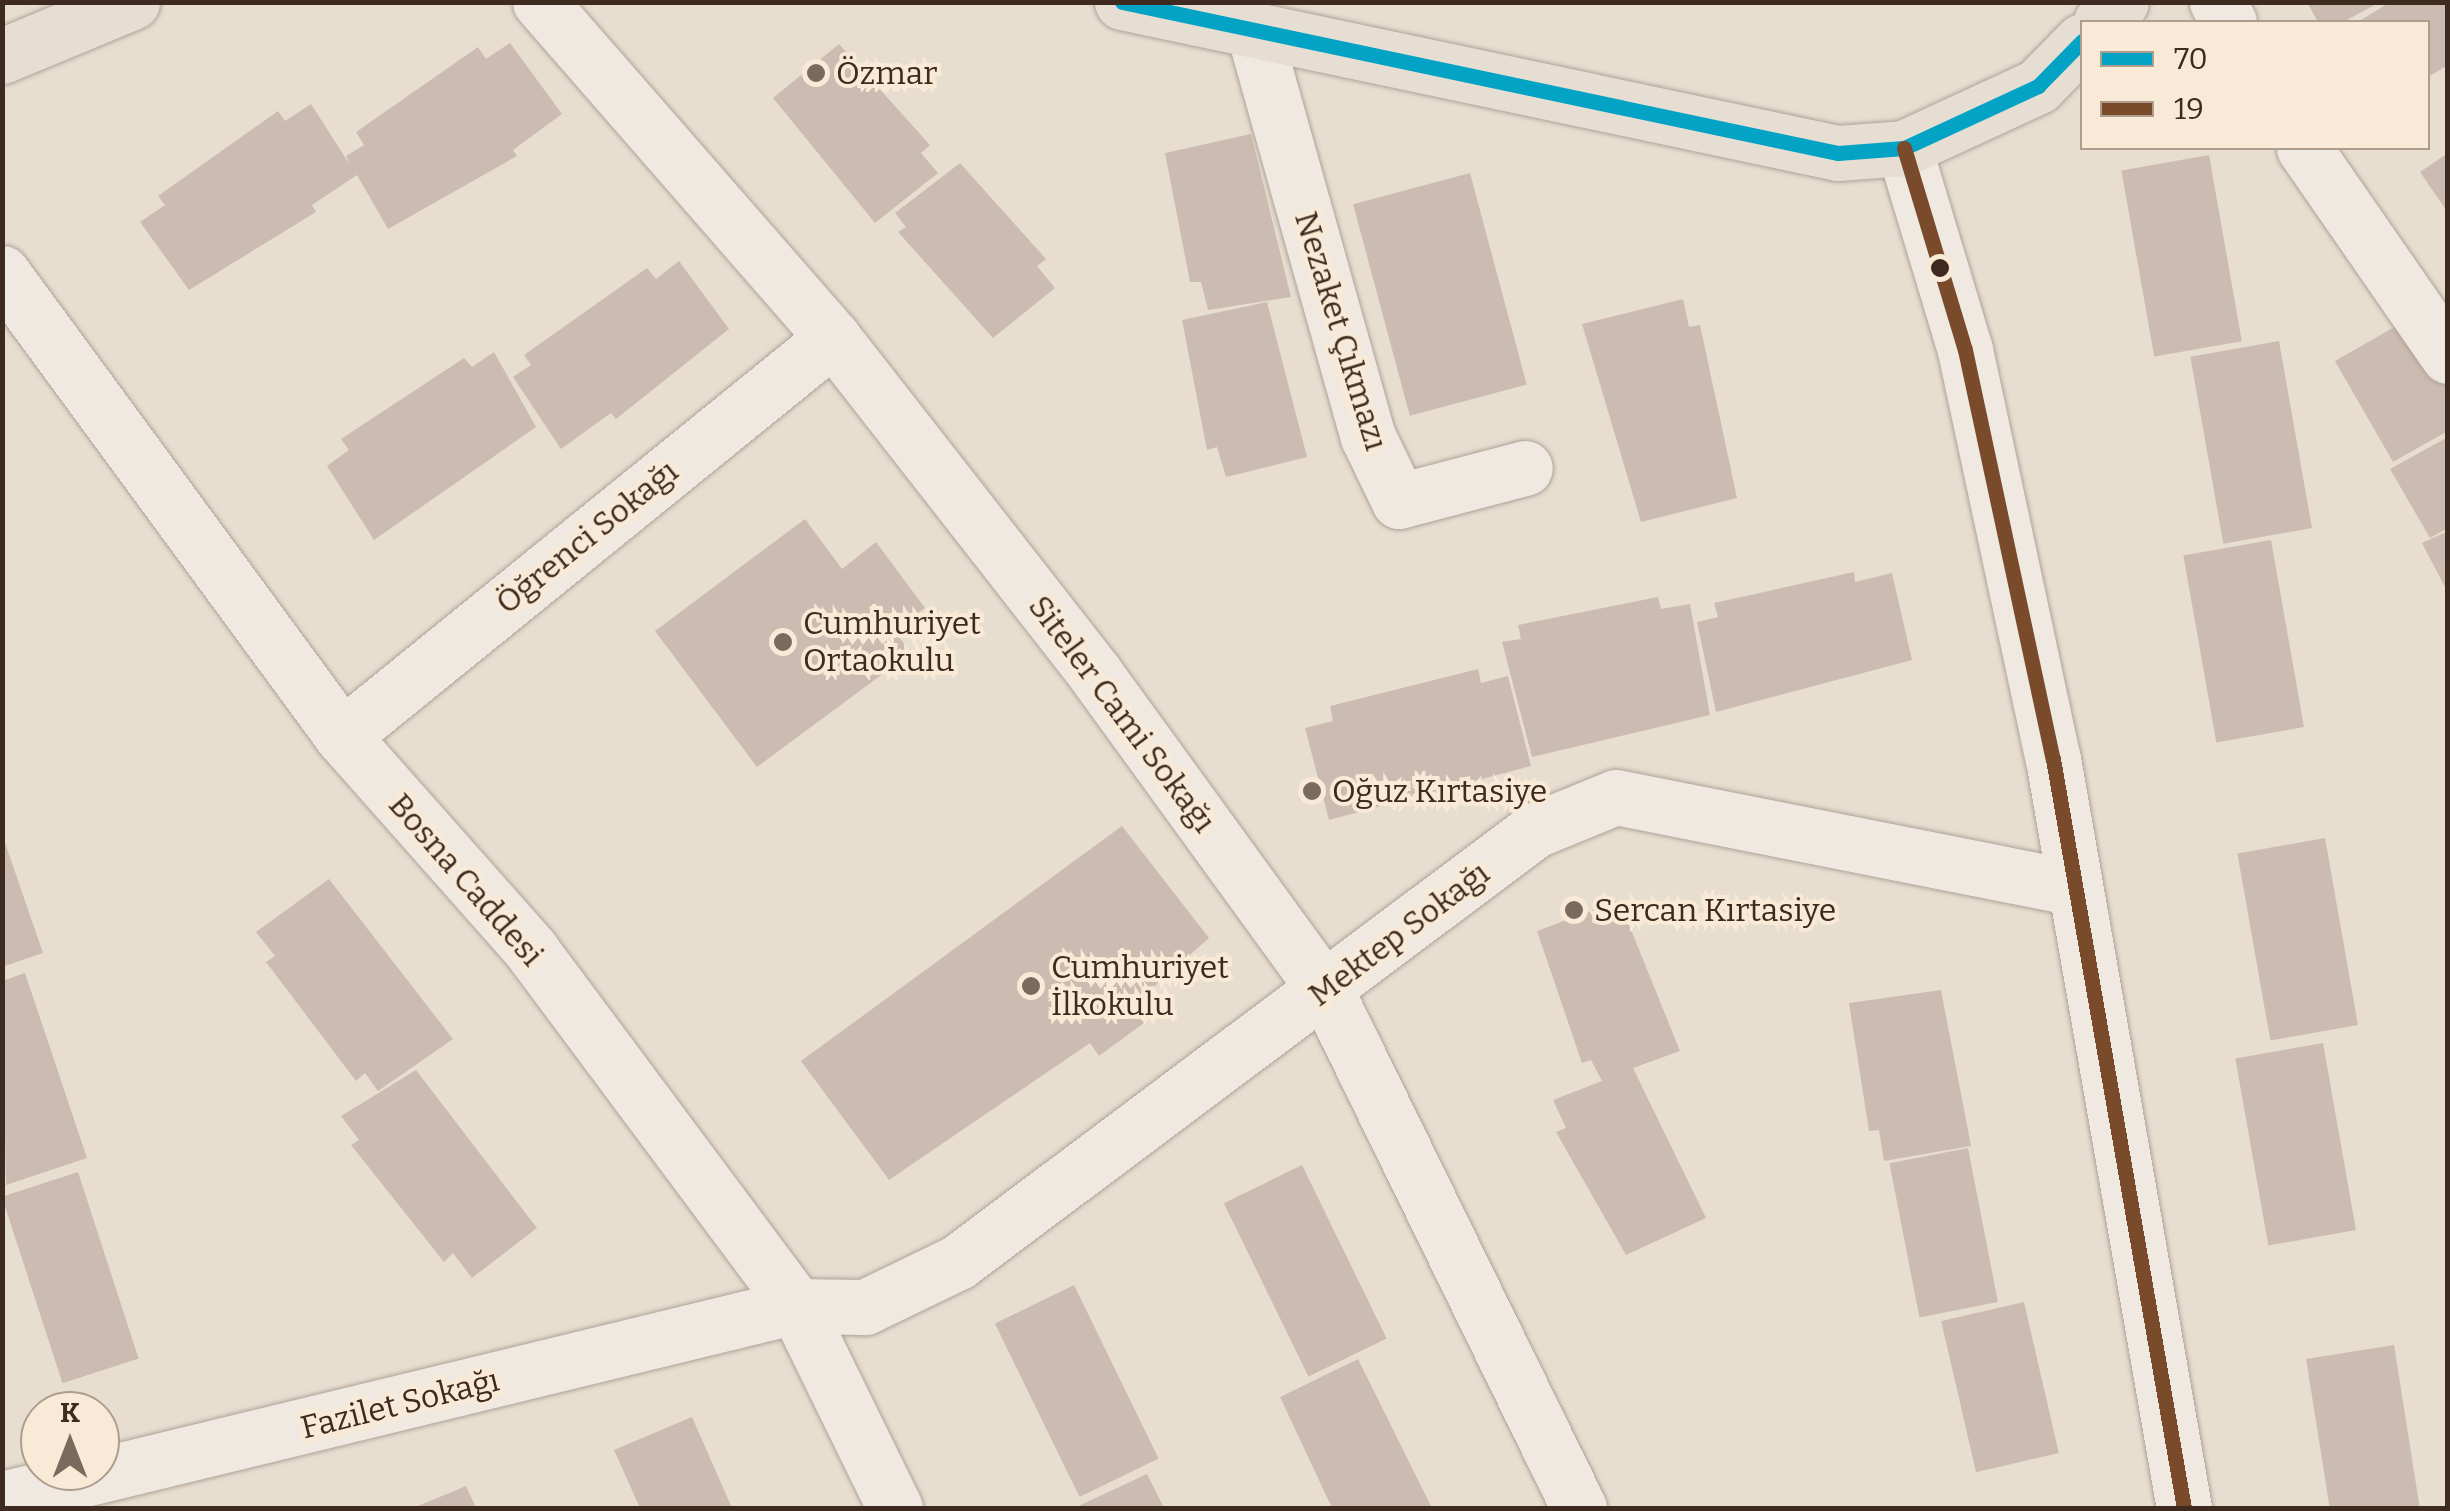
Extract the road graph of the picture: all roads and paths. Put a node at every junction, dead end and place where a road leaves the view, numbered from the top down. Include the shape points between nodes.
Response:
1 (132, 2) edge
2 (540, 2) edge
3 (1122, 2) edge
4 (2121, 2) edge
5 (2103, 20) edge
6 (1254, 32) junction
7 (2080, 43) edge
8 (2, 56) edge
9 (1904, 148) junction
10 (2305, 150) edge
11 (2, 273) edge
12 (833, 338) junction
13 (2448, 356) edge
14 (1525, 468) dead end
15 (342, 736) junction
16 (2070, 887) junction
17 (1326, 990) junction
18 (796, 1306) junction
19 (2, 1499) edge
20 (895, 1508) edge
21 (1579, 1508) edge
22 (2184, 1508) edge

1 - 8 main road
2 - 12 street, Siteler Cami Sokağı
3 - 6 main road
4 - 5 main road
6 - 9 main road via 1734,138 1838,152
6 - 14 street, Nezaket Çıkmazı via 1368,437 1399,501
7 - 9 main road via 2038,86
9 - 16 street via 1965,350 2053,760
10 - 13 street
11 - 15 street, Bosna Caddesi
12 - 15 street, Öğrenci Sokağı
12 - 17 street, Siteler Cami Sokağı via 1096,675
15 - 18 street, Bosna Caddesi via 531,950
16 - 17 street, Mektep Sokağı via 1616,796 1535,830
16 - 22 street
17 - 18 street, Mektep Sokağı via 958,1262 864,1307
17 - 21 street, Siteler Cami Sokağı
18 - 19 street, Fazilet Sokağı
18 - 20 street, Bosna Caddesi

